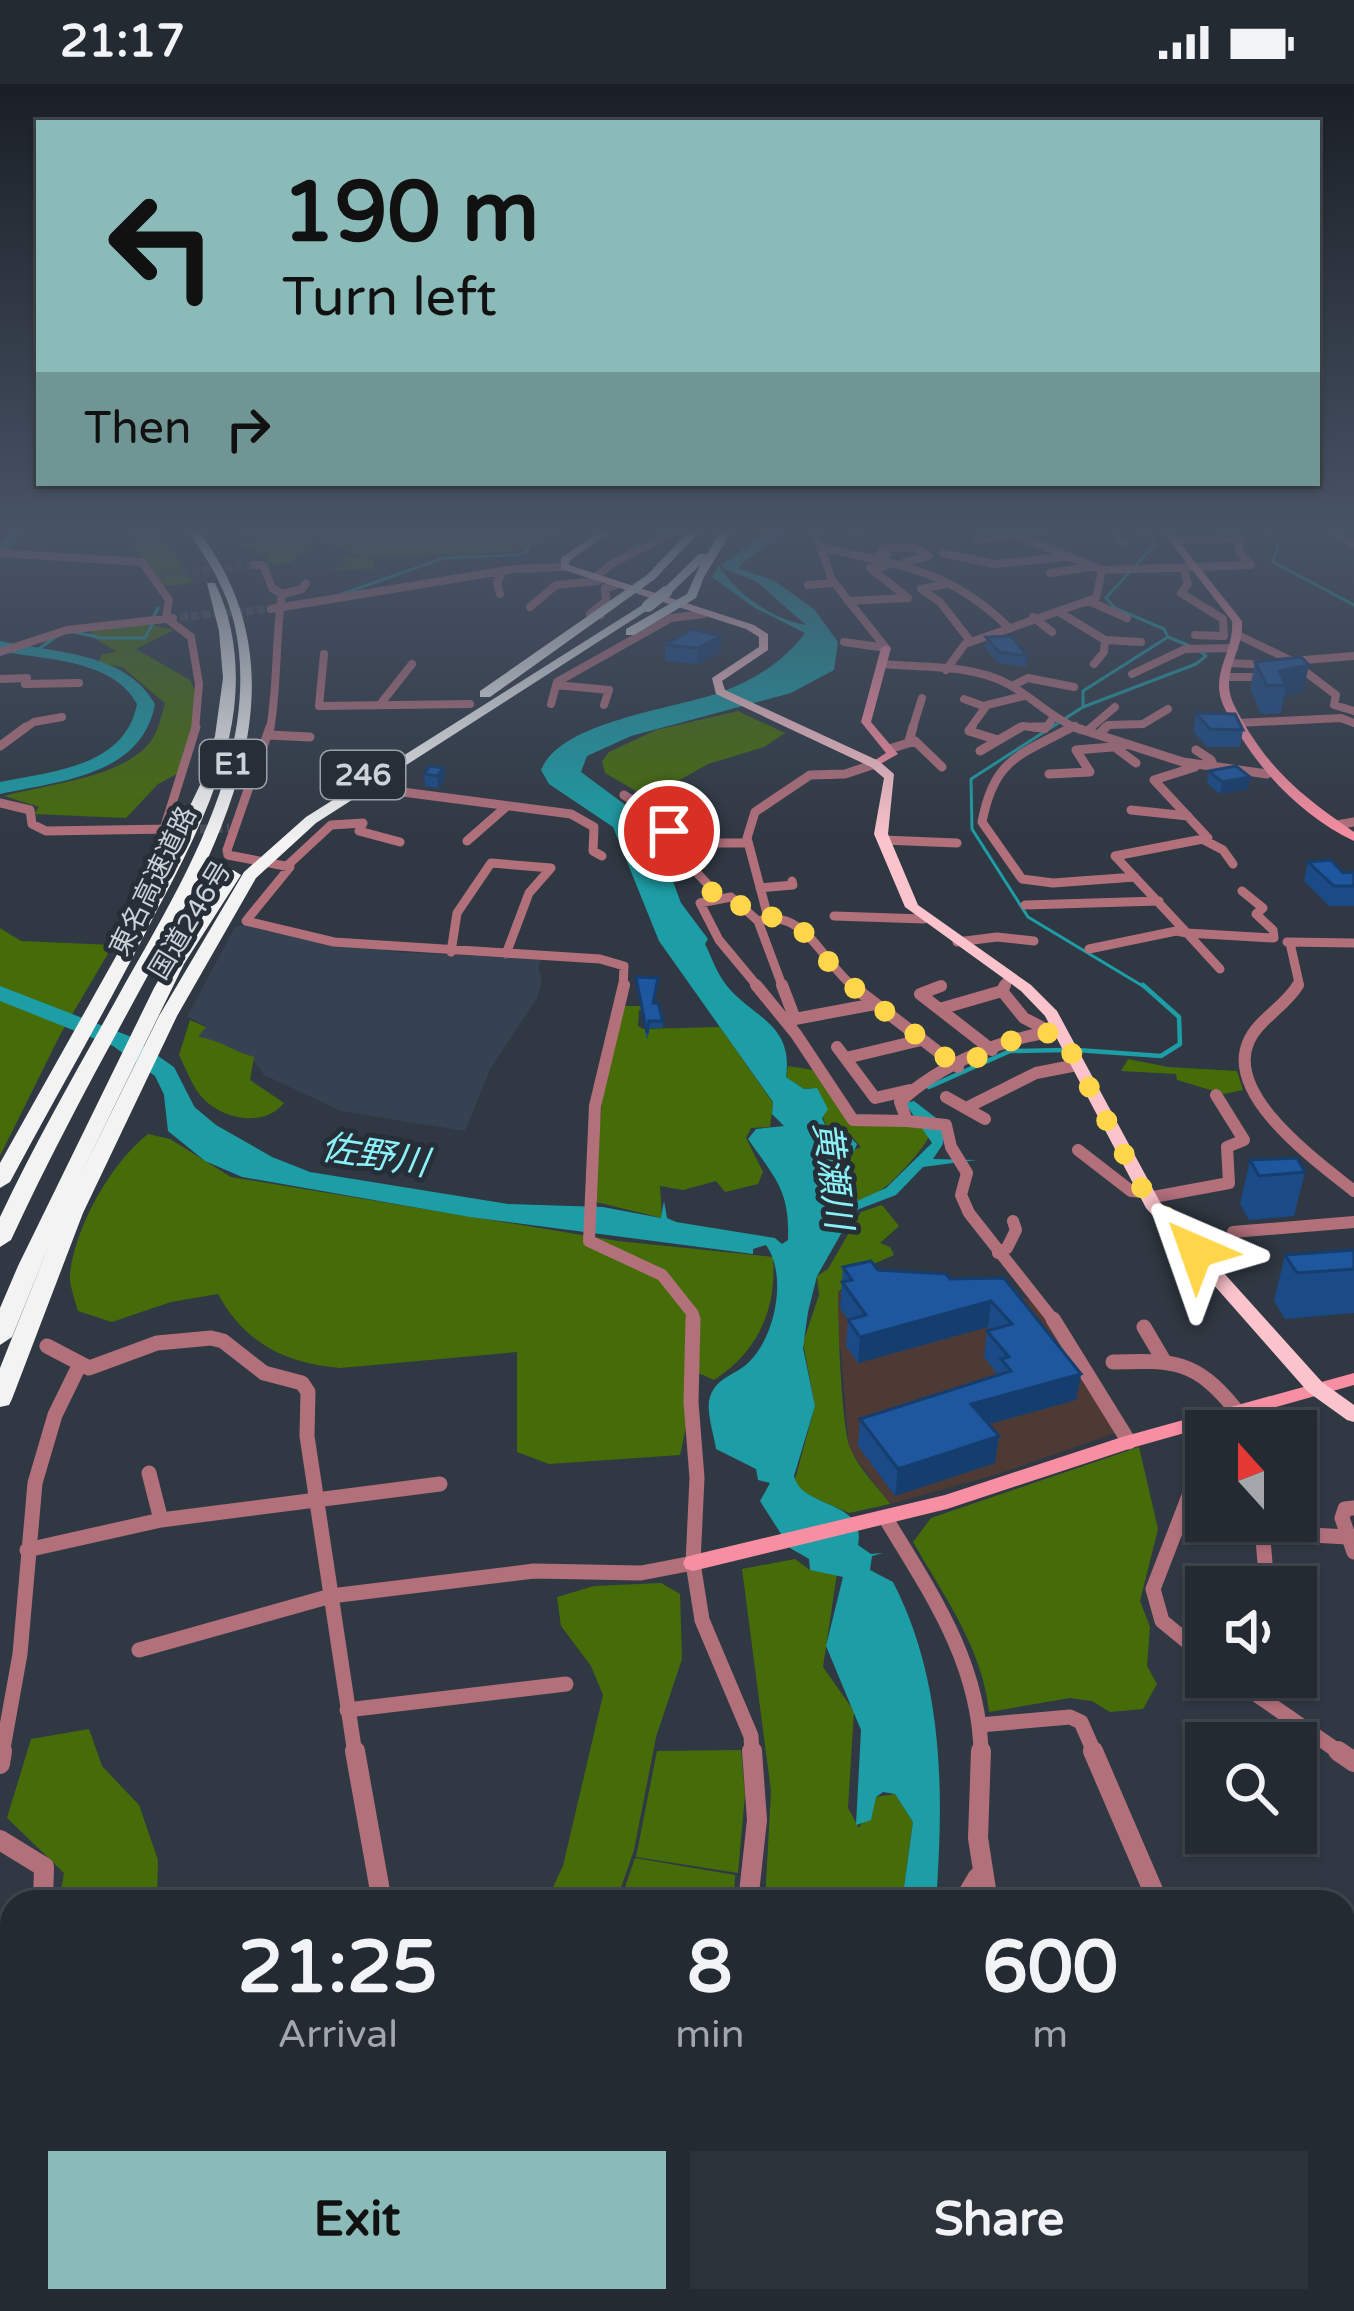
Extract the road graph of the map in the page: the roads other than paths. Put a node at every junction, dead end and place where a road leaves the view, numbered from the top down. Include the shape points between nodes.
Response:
1 (63, 633) edge
2 (186, 633) edge
3 (225, 633) edge
4 (241, 633) edge
5 (275, 633) edge
6 (575, 633) edge
7 (591, 633) edge
8 (597, 633) edge
9 (629, 633) edge
10 (645, 633) edge
11 (756, 633) edge
12 (874, 633) edge
13 (964, 633) edge
14 (996, 633) edge
15 (1094, 633) edge
16 (1224, 633) edge
17 (1235, 633) edge
18 (1195, 635) dead end
19 (1105, 640) junction
20 (844, 642) dead end
21 (971, 642) junction
22 (1141, 642) dead end
23 (1236, 642) junction
24 (886, 648) junction
25 (0, 652) edge
26 (324, 654) dead end
27 (1354, 656) edge
28 (1293, 662) junction
29 (1229, 663) junction
30 (412, 664) dead end
31 (884, 664) junction
32 (1094, 664) dead end
33 (946, 670) junction
34 (1132, 674) dead end
35 (1305, 676) junction
36 (1225, 677) junction
37 (0, 679) edge
38 (79, 683) dead end
39 (554, 685) junction
40 (1012, 686) junction
41 (1074, 687) dead end
42 (508, 696) junction
43 (1024, 696) junction
44 (922, 698) dead end
45 (964, 699) dead end
46 (382, 702) junction
47 (470, 704) junction
48 (550, 704) dead end
49 (604, 705) dead end
50 (986, 707) junction
51 (1115, 707) dead end
52 (1168, 709) dead end
53 (1354, 711) edge
54 (62, 717) dead end
55 (1064, 721) junction
56 (1238, 723) junction
57 (1354, 723) edge
58 (0, 730) edge
59 (1088, 730) junction
60 (18, 731) junction
61 (1100, 734) junction
62 (269, 735) junction
63 (310, 737) dead end
64 (424, 738) junction
65 (998, 740) junction
66 (909, 741) junction
67 (1131, 745) junction
68 (0, 746) edge
69 (1115, 747) junction
70 (889, 749) junction
71 (1196, 750) dead end
72 (980, 751) dead end
73 (1136, 763) dead end
74 (875, 764) junction
75 (942, 767) dead end
76 (1195, 767) junction
77 (1216, 771) junction
78 (1049, 774) dead end
79 (1267, 774) junction
80 (364, 787) junction
81 (624, 795) dead end
82 (0, 803) edge
83 (507, 806) junction
84 (1131, 810) dead end
85 (1190, 816) junction
86 (1354, 822) edge
87 (1337, 825) junction
88 (1354, 837) edge
89 (883, 840) junction
90 (1204, 840) junction
91 (467, 841) dead end
92 (400, 842) dead end
93 (680, 843) junction
94 (748, 843) junction
95 (957, 843) dead end
96 (602, 856) dead end
97 (247, 859) junction
98 (266, 860) junction
99 (289, 864) junction
100 (1233, 864) dead end
101 (1135, 877) junction
102 (792, 881) dead end
103 (760, 888) junction
104 (1242, 891) dead end
105 (712, 898) junction
106 (1159, 901) junction
107 (1025, 905) dead end
108 (834, 916) dead end
109 (763, 919) junction
110 (924, 919) junction
111 (1187, 933) junction
112 (1094, 934) dead end
113 (1274, 938) junction
114 (1034, 940) dead end
115 (957, 942) junction
116 (1290, 943) junction
117 (1354, 943) edge
118 (602, 946) dead end
119 (1112, 946) junction
120 (1089, 949) dead end
121 (451, 952) junction
122 (506, 954) junction
123 (586, 958) junction
124 (1220, 969) dead end
125 (1006, 984) junction
126 (121, 985) junction
127 (941, 986) dead end
128 (875, 1004) junction
129 (943, 1008) junction
130 (160, 1012) junction
131 (793, 1024) junction
132 (1054, 1030) junction
133 (921, 1040) junction
134 (992, 1050) junction
135 (1077, 1065) junction
136 (958, 1067) junction
137 (911, 1089) junction
138 (1216, 1095) dead end
139 (946, 1096) dead end
140 (966, 1108) junction
141 (985, 1119) dead end
142 (908, 1120) junction
143 (96, 1142) junction
144 (1078, 1150) dead end
145 (0, 1182) edge
146 (1354, 1192) edge
147 (1146, 1195) junction
148 (1013, 1221) dead end
149 (1354, 1222) edge
150 (1233, 1232) dead end
151 (0, 1240) edge
152 (998, 1252) junction
153 (1015, 1294) edge
154 (1034, 1295) junction
155 (1144, 1327) dead end
156 (0, 1337) edge
157 (46, 1346) dead end
158 (1164, 1360) junction
159 (1113, 1362) dead end
160 (79, 1366) junction
161 (1354, 1379) edge
162 (1316, 1387) junction
163 (0, 1399) edge
164 (1236, 1410) joint
165 (1354, 1415) edge
166 (1185, 1430) edge
167 (1129, 1442) junction
168 (149, 1473) dead end
169 (440, 1484) dead end
170 (316, 1502) junction
171 (1185, 1507) edge
172 (1354, 1508) edge
173 (882, 1519) junction
174 (161, 1520) junction
175 (1351, 1545) edge
176 (27, 1550) junction
177 (693, 1563) junction
178 (1266, 1566) edge
179 (331, 1596) junction
180 (1185, 1640) edge
181 (139, 1650) dead end
182 (566, 1684) dead end
183 (1261, 1698) edge
184 (347, 1709) junction
185 (980, 1725) junction
186 (1354, 1762) edge
187 (0, 1764) edge
188 (0, 1840) edge
189 (978, 1877) junction
190 (43, 1890) edge
191 (380, 1890) edge
192 (749, 1890) edge
193 (970, 1890) edge
194 (983, 1890) edge
195 (1153, 1890) edge

1 - 25 street
2 - 82 street via 199,684 169,829 46,831 32,824 30,810
3 - 126 highway, 東名高速道路 / E1 via 227,711 204,797
4 - 126 highway, 東名高速道路 / E1 via 244,715 222,800
5 - 62 street
6 - 47 highway
7 - 64 highway, 国道246号 / 246
8 - 42 highway, 国道246号 / 246
9 - 42 highway
10 - 39 street
11 - 74 main road via 766,642 722,673 716,687
12 - 24 street
13 - 21 street
14 - 21 street
15 - 19 street
16 - 18 street
17 - 23 main road
19 - 22 street
19 - 32 street
20 - 24 street
21 - 33 street
23 - 28 street
23 - 29 main road
23 - 34 street via 1185,649
24 - 31 main road
26 - 46 street via 319,706
27 - 28 street
28 - 29 street
28 - 35 street
29 - 36 main road
30 - 46 street
31 - 33 street
31 - 70 main road via 866,722
33 - 40 street
35 - 36 street
35 - 53 street via 1330,688 1334,705
36 - 56 main road
37 - 38 street
39 - 48 street
39 - 49 street via 609,690
40 - 41 street via 1028,678
40 - 43 street
42 - 80 highway, 国道246号 / 246
43 - 50 street
43 - 55 street
44 - 66 street
45 - 50 street
46 - 47 street
47 - 64 highway
50 - 65 street via 969,730
51 - 59 street
52 - 61 street
54 - 60 street
55 - 59 street
55 - 65 street via 1023,726
55 - 101 street via 995,771 982,822 1022,880
56 - 57 street
56 - 79 main road
58 - 60 street
59 - 61 street
60 - 68 street
61 - 67 street
62 - 63 street
62 - 97 street via 228,855
64 - 97 highway, 国道246号 / 246 via 295,818
65 - 72 street
66 - 70 street
66 - 75 street
67 - 69 street
67 - 76 street
69 - 73 street
69 - 78 street via 1076,749 1090,772
70 - 74 main road via 889,758
71 - 77 street
74 - 89 main road via 891,780
74 - 94 street via 804,777 755,812
76 - 77 street
76 - 85 street via 1154,780
77 - 79 street
79 - 87 main road
80 - 83 street
80 - 98 highway, 国道246号 / 246
81 - 93 street
83 - 91 street
83 - 96 street via 571,814 594,827 593,851
84 - 85 street
85 - 90 street
86 - 87 street
87 - 88 main road
89 - 95 street
89 - 110 main road via 905,896
90 - 100 street
90 - 101 street via 1116,854
92 - 99 street via 359,831 363,823 331,825
93 - 94 street
93 - 105 street
94 - 103 street
97 - 98 street
97 - 130 highway, 国道246号 / 246 via 204,912
98 - 99 street
98 - 130 highway, 国道246号 / 246
99 - 121 street via 246,921 334,942
101 - 106 street
102 - 103 street
103 - 109 street
104 - 113 street via 1263,908 1256,914
105 - 109 street via 731,897
105 - 131 street via 700,904 719,940
106 - 107 street
106 - 111 street
108 - 110 street
109 - 128 street via 796,923
109 - 131 street
110 - 115 main road
111 - 113 street
111 - 119 street
111 - 124 street
112 - 119 street
113 - 116 street
114 - 115 street
115 - 125 main road
116 - 117 street
116 - 146 street via 1299,983 1288,1004 1258,1026 1243,1065 1274,1120
118 - 123 street
119 - 120 street
121 - 122 street
121 - 122 street via 457,913 491,863 550,868 530,893
122 - 123 street
123 - 177 street via 615,961 627,974 592,1107 589,1234 594,1246 662,1275 693,1314
125 - 129 street
125 - 132 main road via 1043,1004
126 - 145 highway, 東名高速道路 / E1
126 - 151 highway, 東名高速道路 / E1
127 - 129 street via 920,994
128 - 131 street
128 - 133 street
129 - 134 street
130 - 143 highway, 国道246号 / 246
131 - 142 street via 853,1120
132 - 134 street
132 - 135 main road
133 - 136 street
133 - 137 street via 841,1052 875,1098
134 - 136 street
135 - 140 street via 1036,1073
135 - 147 main road
136 - 137 street
137 - 142 street via 900,1102
138 - 147 street via 1244,1140 1227,1148 1229,1184
139 - 140 street
140 - 141 street
142 - 152 street via 946,1125 968,1173 961,1195
143 - 156 highway, 国道246号 / 246
143 - 163 highway, 国道246号 / 246
144 - 147 street
147 - 162 main road
148 - 152 street via 1016,1229
149 - 150 street
152 - 154 street
153 - 154 street
154 - 167 street
155 - 158 street
157 - 160 street
158 - 159 street
158 - 164 street via 1210,1373
160 - 170 street via 100,1367 157,1343 211,1338 264,1373 302,1383
160 - 176 street via 34,1483
161 - 162 main road
162 - 164 main road
162 - 165 main road
166 - 167 main road
167 - 173 main road
168 - 174 street
169 - 170 street
170 - 174 street
170 - 179 street
171 - 180 street via 1154,1589 1162,1621
172 - 175 street via 1342,1518
173 - 177 main road
173 - 185 street via 956,1638
174 - 176 street
175 - 178 street via 1270,1533 1263,1539
176 - 187 street via 20,1654
177 - 179 street via 641,1573 534,1571
177 - 192 street via 702,1620 751,1736 757,1820
179 - 181 street
179 - 184 street
182 - 184 street
183 - 186 street
184 - 191 street
185 - 189 street
185 - 195 street via 1081,1722
188 - 190 street via 44,1868
189 - 193 street
189 - 194 street

